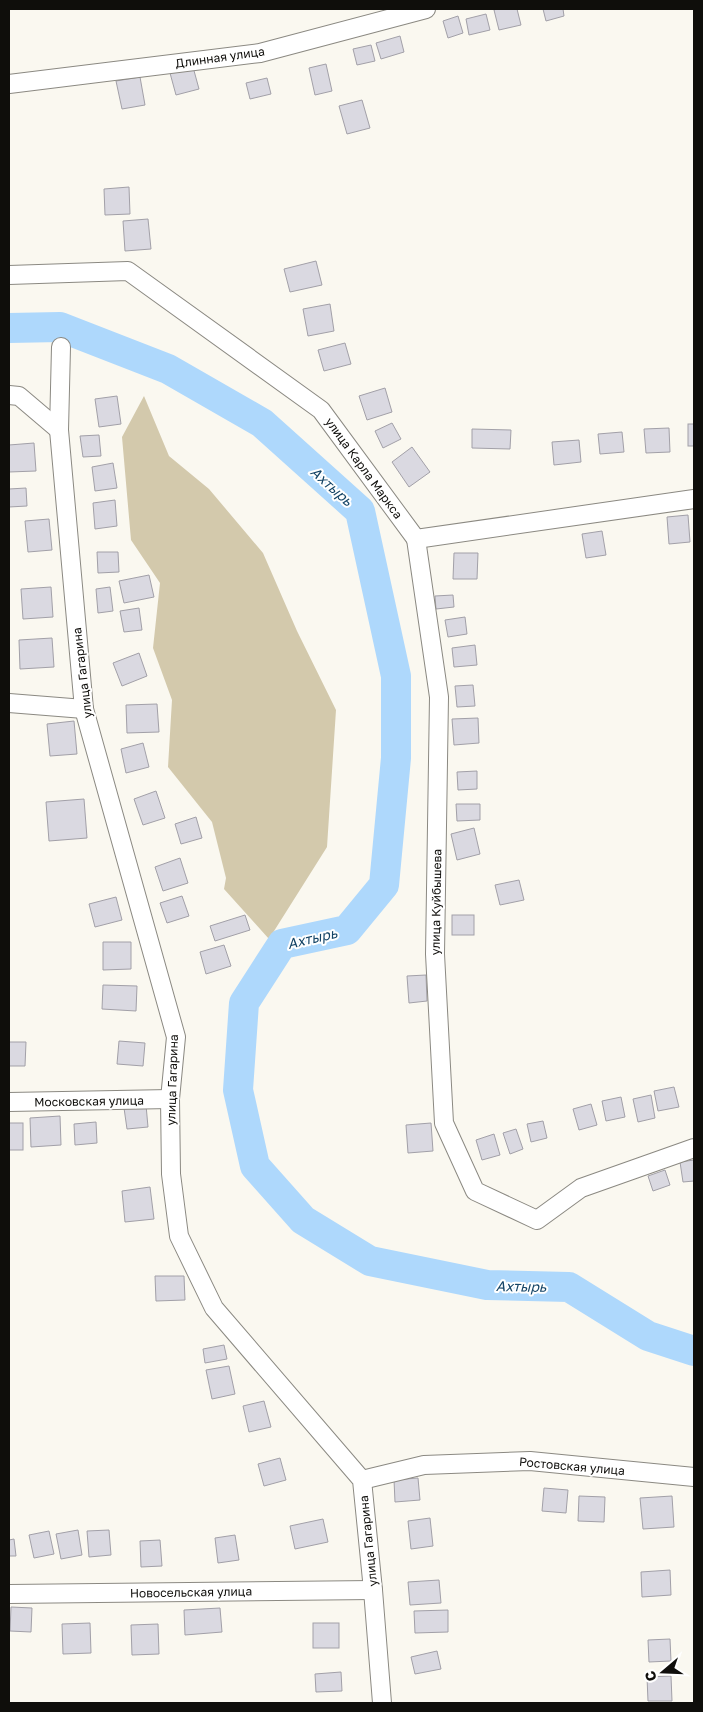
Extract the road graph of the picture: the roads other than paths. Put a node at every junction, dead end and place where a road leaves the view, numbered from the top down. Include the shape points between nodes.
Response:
1 (426, 9) edge
2 (9, 84) edge
3 (9, 275) edge
4 (61, 347) dead end
5 (9, 394) edge
6 (59, 430) junction
7 (694, 499) edge
8 (416, 539) junction
9 (9, 703) edge
10 (84, 709) junction
11 (170, 1099) junction
12 (9, 1102) edge
13 (694, 1148) edge
14 (694, 1477) edge
15 (362, 1480) junction
16 (373, 1590) junction
17 (9, 1594) edge
18 (382, 1703) edge

1 - 2 street, Длинная улица via 260,53
3 - 8 street, улица Карла Маркса via 128,271 321,410
4 - 6 street, улица Гагарина
5 - 6 street via 19,396
6 - 10 street, улица Гагарина
7 - 8 street
8 - 13 street, улица Куйбышева via 439,697 435,954 444,1123 475,1191 537,1220 581,1188
9 - 10 street
10 - 11 street, улица Гагарина via 176,1037
11 - 12 street, Московская улица
11 - 15 street, улица Гагарина via 171,1174 180,1236 214,1308
14 - 15 street, Ростовская улица via 530,1461 424,1465
15 - 16 street, улица Гагарина
16 - 17 street, Новосельская улица
16 - 18 street, улица Гагарина

